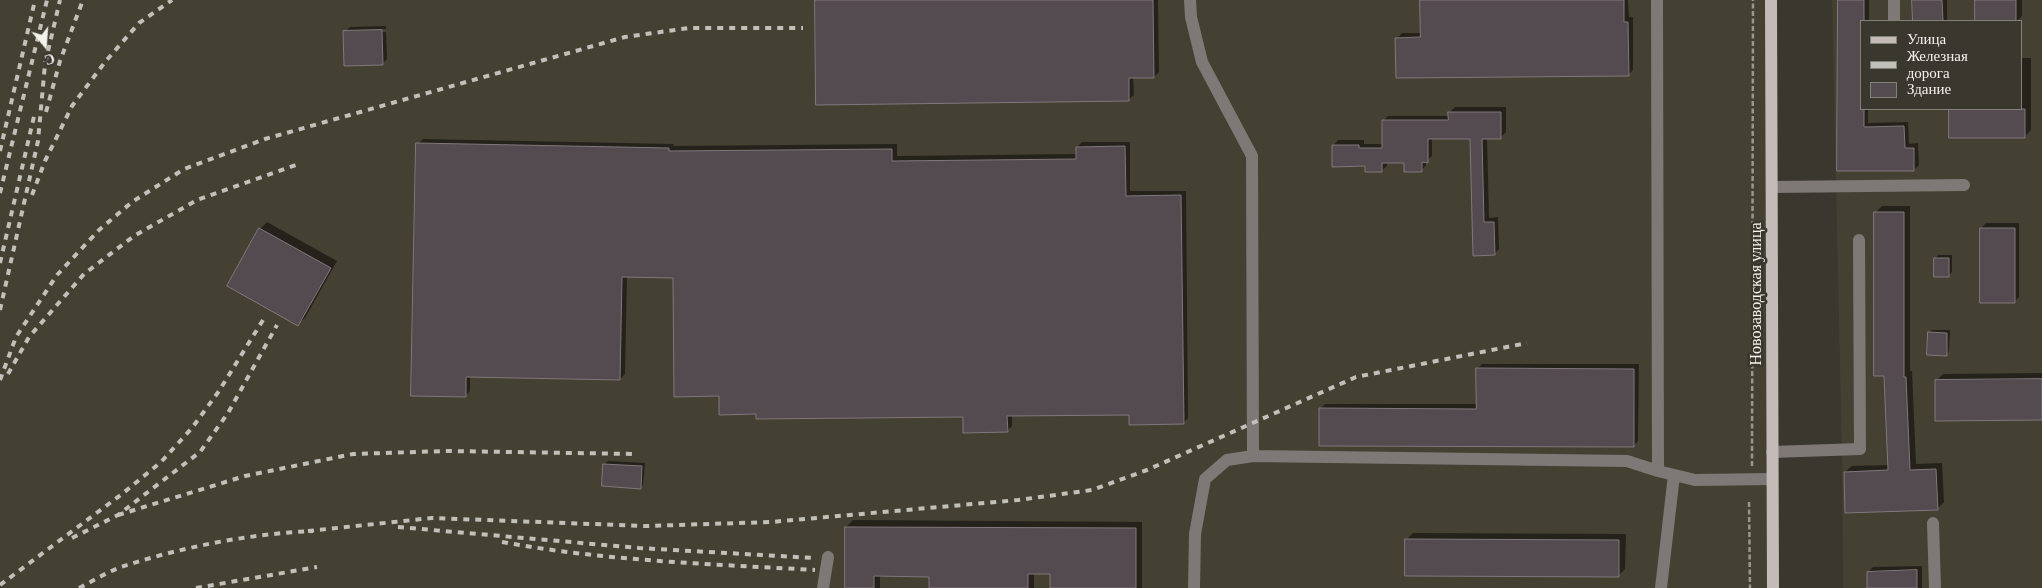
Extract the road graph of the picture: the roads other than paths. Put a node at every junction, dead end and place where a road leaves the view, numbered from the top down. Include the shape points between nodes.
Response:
1 (1190, 0) edge
2 (1657, 0) edge
3 (1771, 0) edge
4 (1894, 0) edge
5 (1894, 20) edge
6 (1964, 185) dead end
7 (1772, 187) junction
8 (1859, 240) dead end
9 (1772, 452) junction
10 (1253, 456) junction
11 (1658, 471) junction
12 (1674, 475) junction
13 (1772, 479) junction
14 (1934, 523) dead end
15 (828, 557) dead end
16 (823, 588) edge
17 (1194, 588) edge
18 (1661, 588) edge
19 (1773, 588) edge
20 (1935, 588) edge

1 - 10 lane via 1190,16 1202,62 1252,156
2 - 11 lane
3 - 7 main road, Новозаводская улица
4 - 5 lane
6 - 7 lane
7 - 9 main road, Новозаводская улица
8 - 9 lane via 1860,449
9 - 13 main road, Новозаводская улица
10 - 11 lane via 1627,461
10 - 17 lane via 1227,460 1205,479 1195,534
11 - 12 lane
12 - 13 lane via 1695,480
12 - 18 lane
13 - 19 main road, Новозаводская улица
14 - 20 lane
15 - 16 lane

